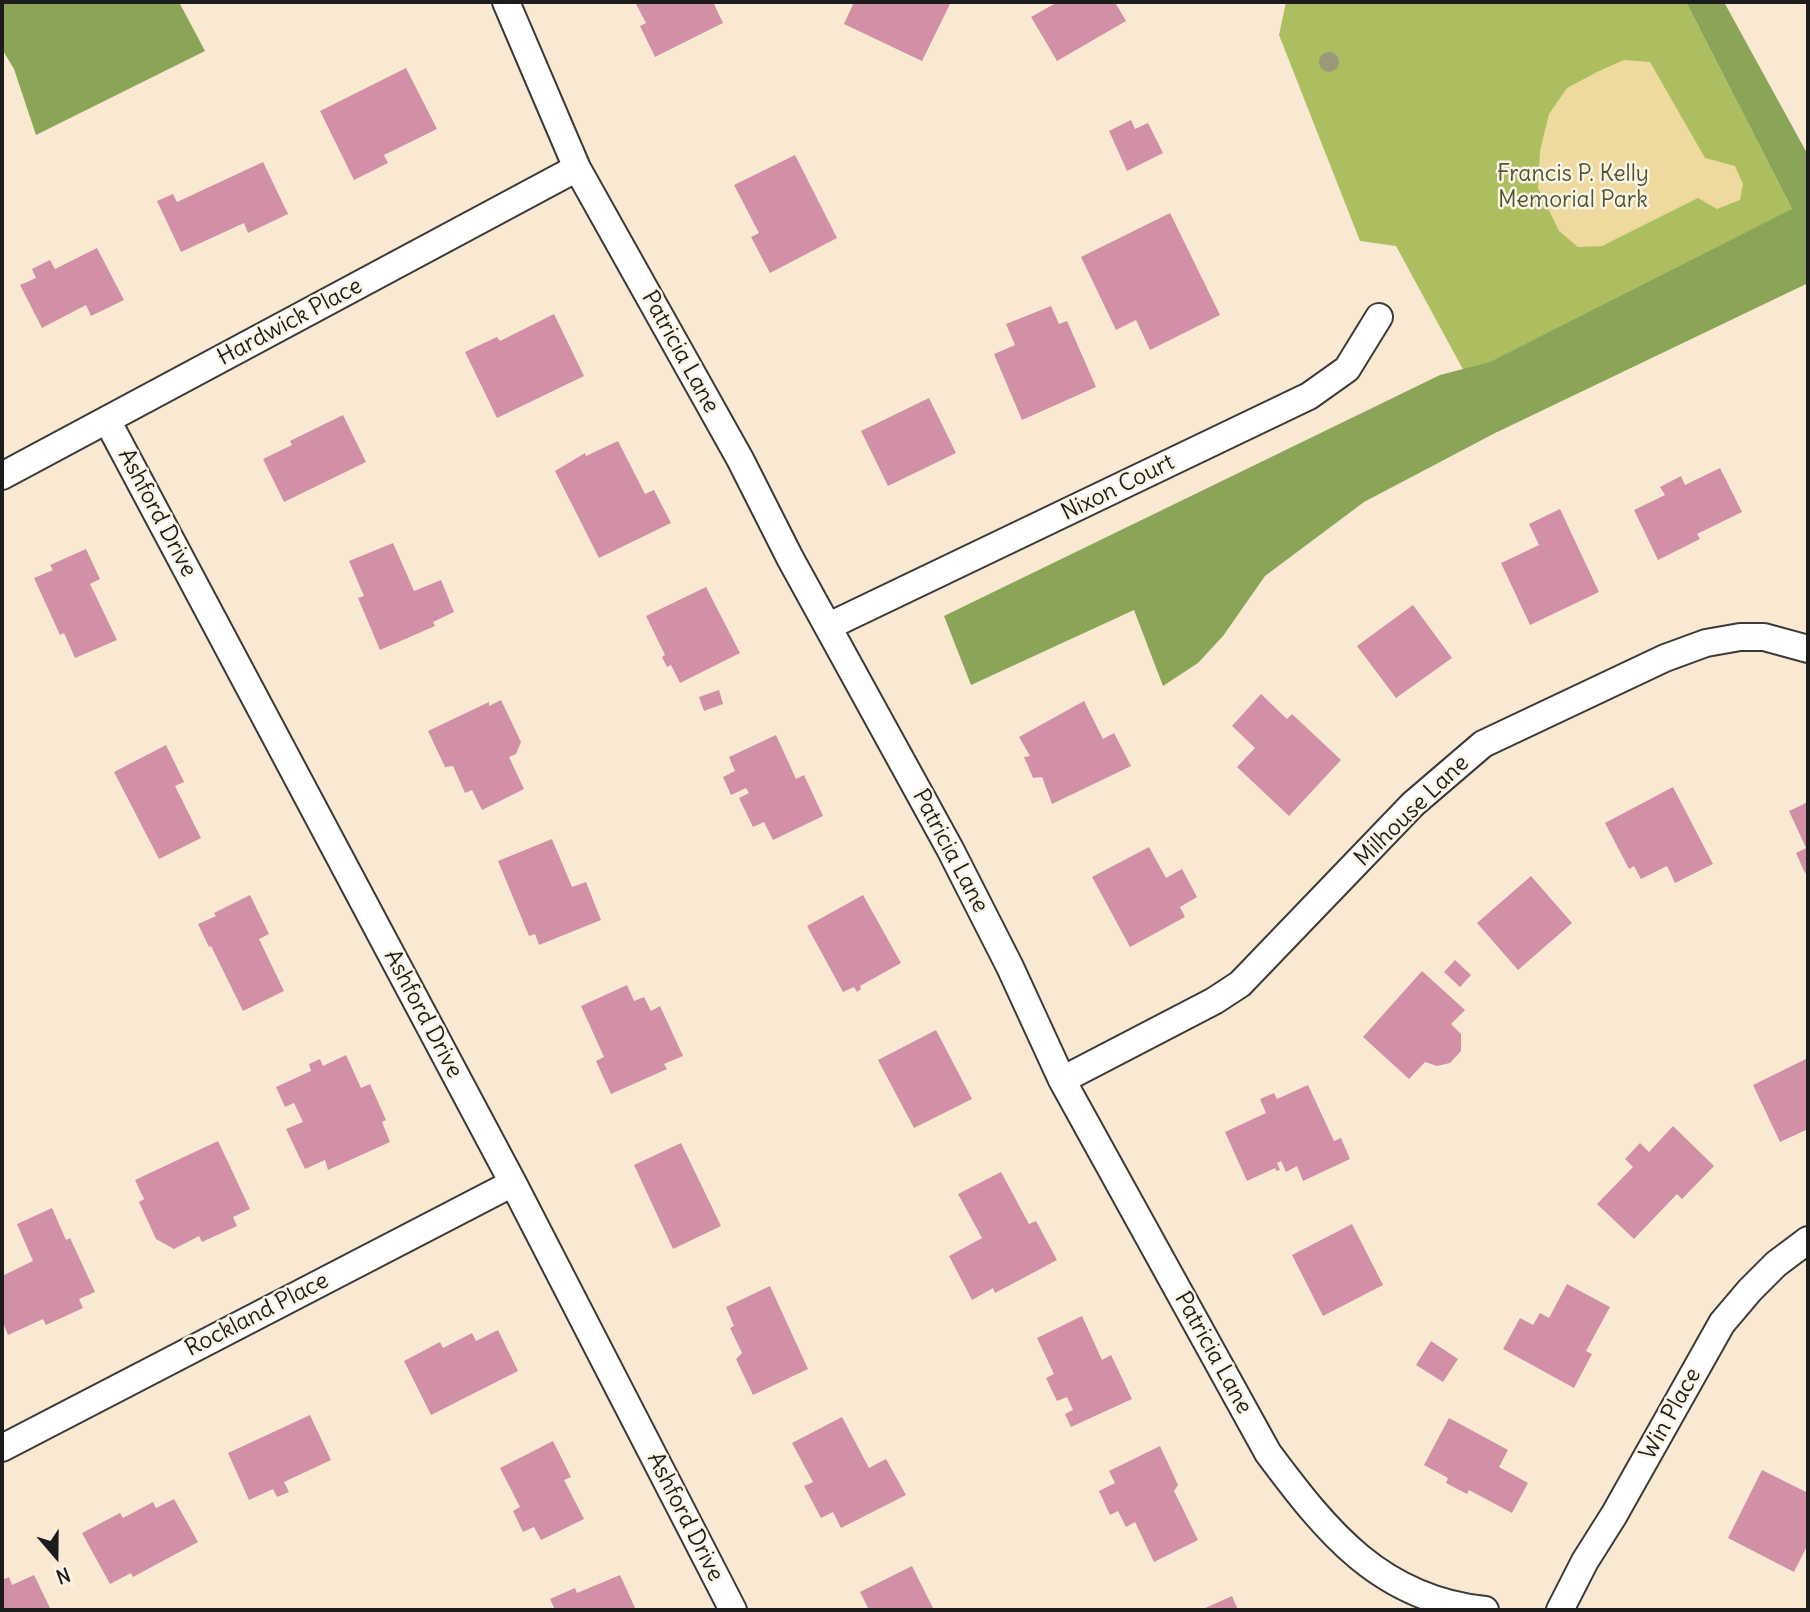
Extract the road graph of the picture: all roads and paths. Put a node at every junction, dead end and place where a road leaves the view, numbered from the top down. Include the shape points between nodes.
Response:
1 (506, 2) edge
2 (577, 168) junction
3 (1379, 317) dead end
4 (107, 420) junction
5 (2, 475) edge
6 (829, 626) junction
7 (1808, 649) edge
8 (1062, 1080) junction
9 (513, 1183) junction
10 (1808, 1240) edge
11 (2, 1448) edge
12 (733, 1610) edge
13 (1485, 1610) edge
14 (1560, 1610) edge

1 - 2 street, Patricia Lane
2 - 4 street, Hardwick Place
2 - 6 street, Patricia Lane
3 - 6 street, Nixon Court via 1347,369 1309,396
4 - 5 street, Hardwick Place
4 - 9 street, Ashford Drive
6 - 8 street, Patricia Lane via 950,849
7 - 8 street, Milhouse Lane via 1764,637 1706,643 1483,744 1413,804 1240,984
8 - 13 street, Patricia Lane via 1268,1453 1311,1510 1384,1577 1424,1598
9 - 11 street, Rockland Place
9 - 12 street, Ashford Drive
10 - 14 street, Win Place via 1776,1264 1722,1323

